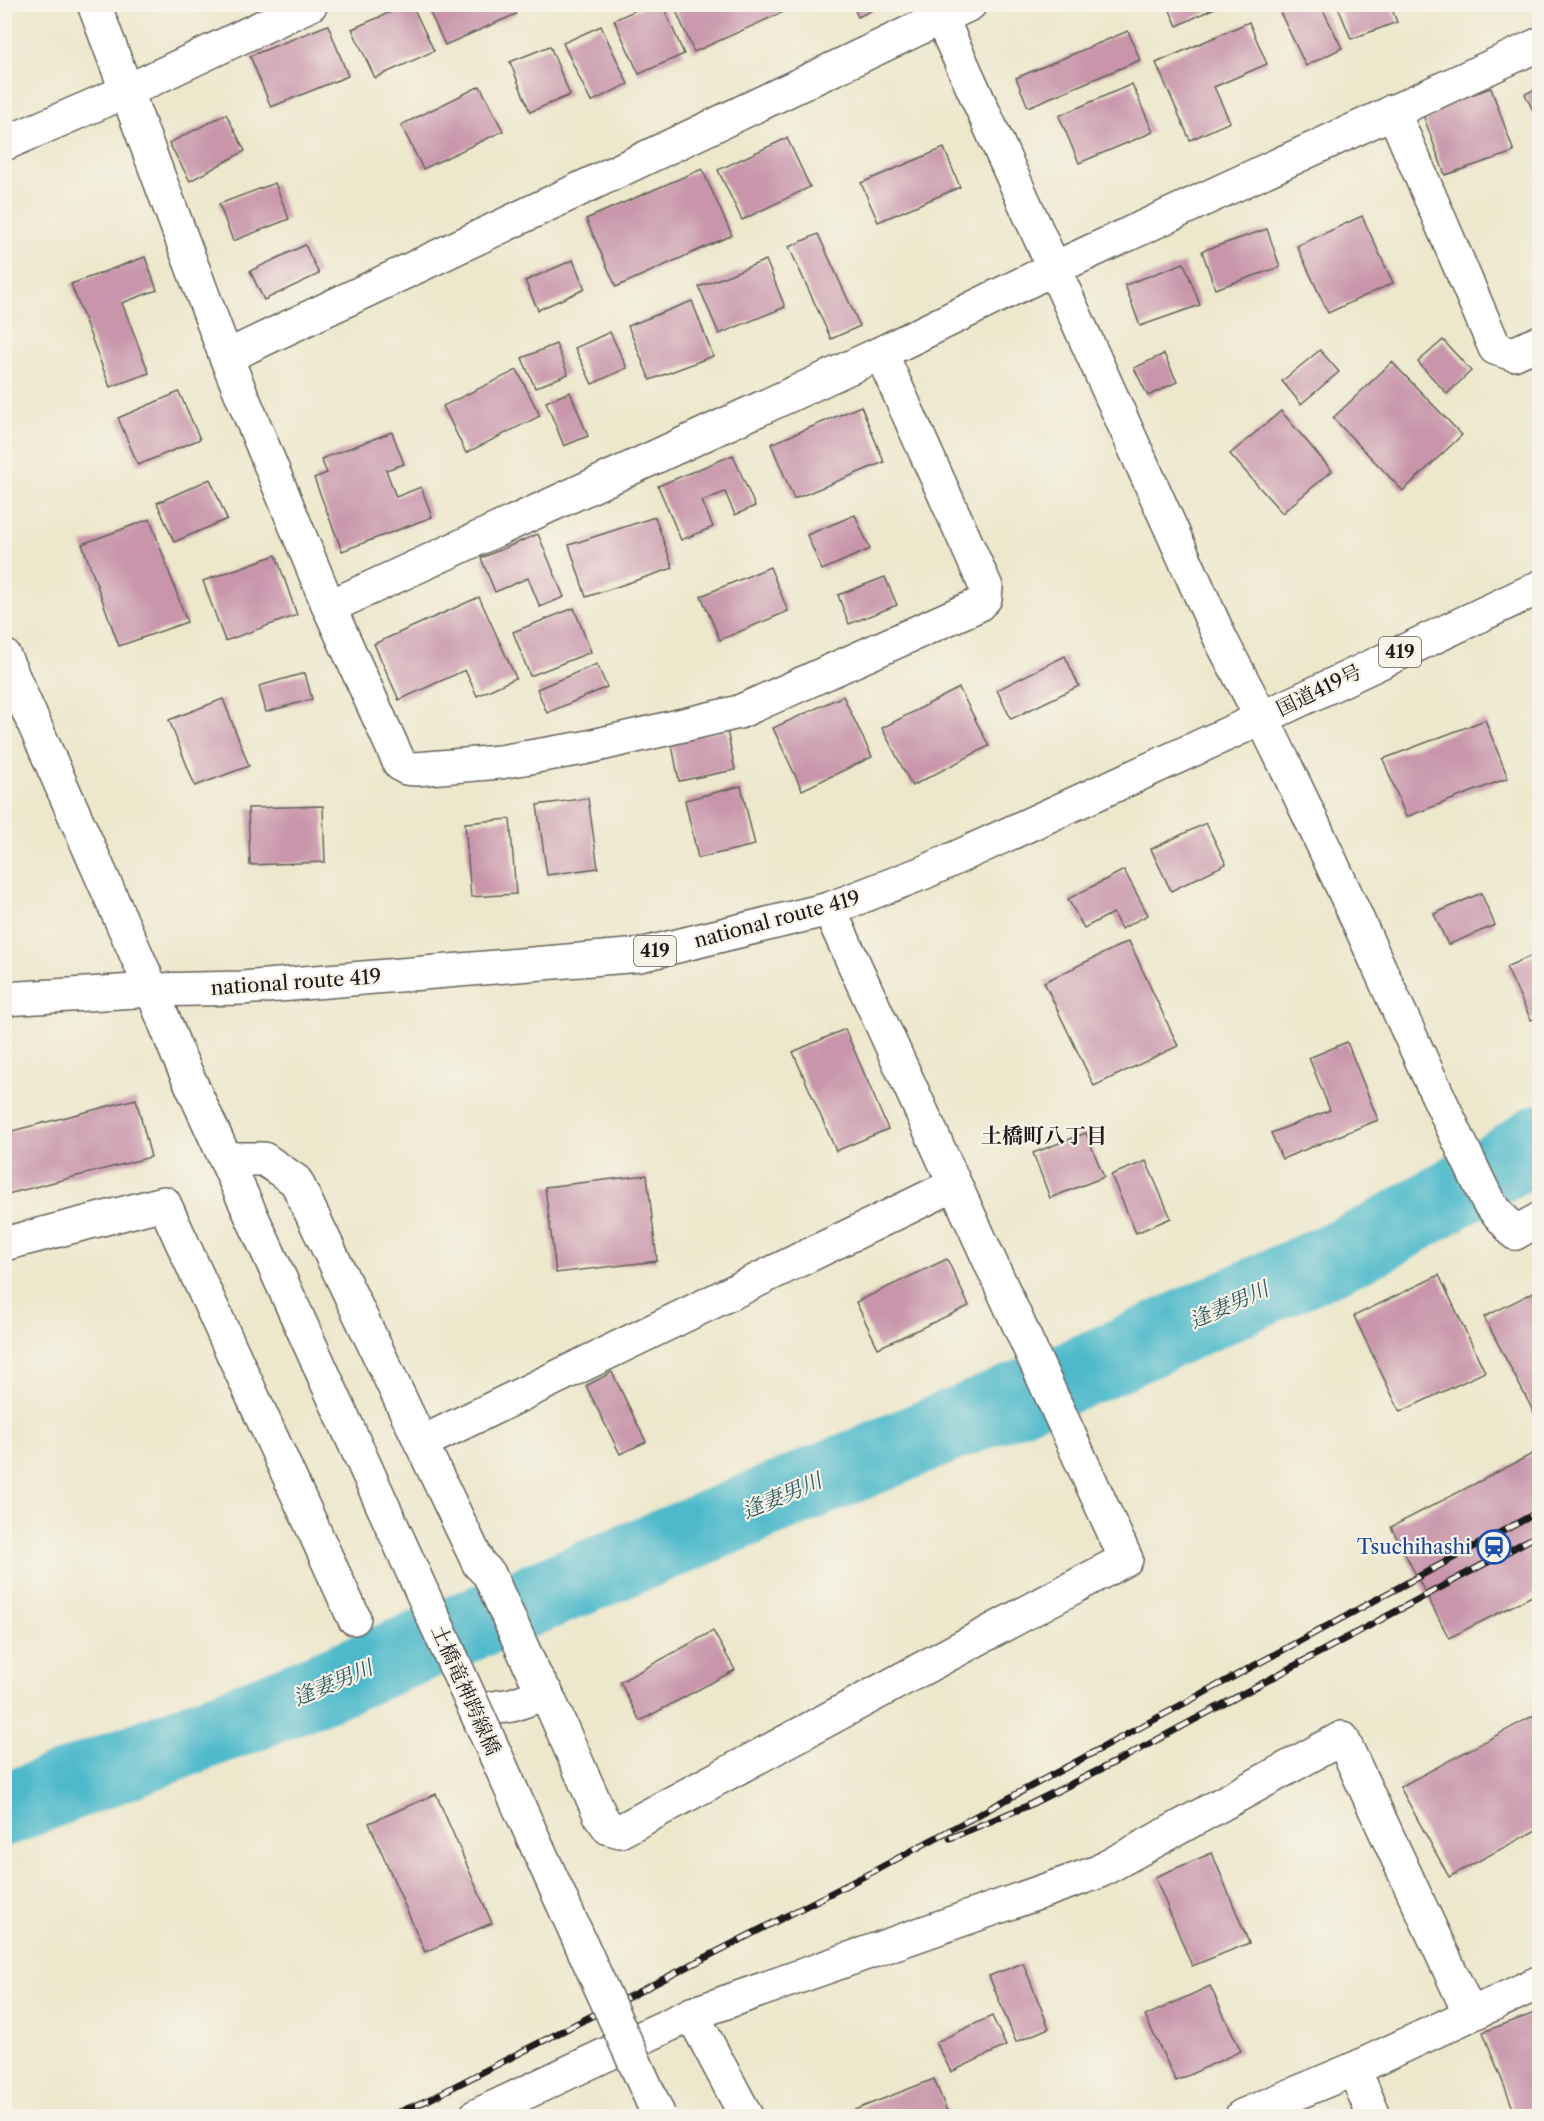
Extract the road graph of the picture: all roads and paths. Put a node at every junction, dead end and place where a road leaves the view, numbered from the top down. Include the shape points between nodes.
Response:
1 (94, 4) edge
2 (310, 4) edge
3 (948, 9) edge
4 (1539, 44) edge
5 (127, 91) junction
6 (1393, 111) junction
7 (4, 144) edge
8 (1055, 268) junction
9 (1539, 342) edge
10 (881, 353) junction
11 (226, 357) junction
12 (1539, 587) edge
13 (329, 607) junction
14 (4, 656) edge
15 (1262, 718) junction
16 (829, 909) junction
17 (152, 990) junction
18 (4, 999) edge
19 (226, 1160) junction
20 (954, 1185) junction
21 (1531, 1226) edge
22 (4, 1244) edge
23 (420, 1443) junction
24 (354, 1618) dead end
25 (540, 1684) junction
26 (493, 1708) dead end
27 (1539, 1982) edge
28 (692, 2014) junction
29 (1470, 2014) junction
30 (1354, 2069) junction
31 (476, 2116) edge
32 (659, 2116) edge
33 (746, 2116) edge
34 (1242, 2116) edge
35 (1374, 2116) edge

1 - 5 main road
2 - 5 main road
3 - 8 main road
3 - 11 main road
4 - 6 main road
5 - 7 main road
5 - 11 main road
6 - 8 main road
6 - 9 main road via 1495,348 1513,354
8 - 10 main road
8 - 15 main road via 1221,640
10 - 13 main road
10 - 13 main road via 986,587 985,598 978,605 739,712 584,748 500,762 416,769 400,764
11 - 13 main road
12 - 15 main road, 国道419号 / 419
14 - 17 main road, 土橋竜神跨線橋
15 - 16 main road, national route 419 / 419 via 925,872
15 - 21 main road via 1489,1203
16 - 17 main road, national route 419 / 419 via 640,955 242,988
16 - 20 main road
17 - 18 main road, national route 419 / 419
17 - 19 main road, 土橋竜神跨線橋
19 - 23 main road via 264,1160 296,1181
19 - 32 main road, 土橋竜神跨線橋, bridge
20 - 23 main road
20 - 25 main road via 1126,1559 620,1831 609,1828 601,1817
22 - 24 main road via 164,1203
23 - 25 main road via 479,1564 489,1574
25 - 26 main road via 512,1705
27 - 29 main road
28 - 29 main road via 1098,1872 1342,1738
28 - 31 main road
28 - 33 main road
29 - 30 main road
30 - 34 main road
30 - 35 main road

